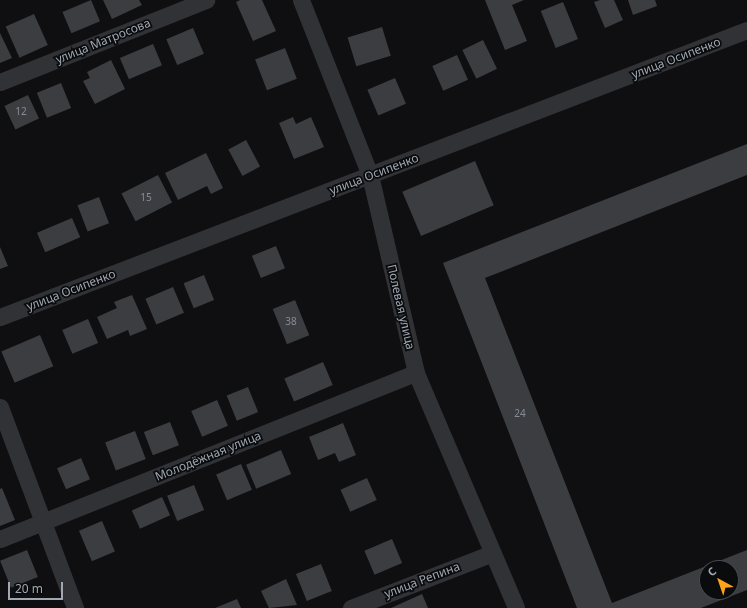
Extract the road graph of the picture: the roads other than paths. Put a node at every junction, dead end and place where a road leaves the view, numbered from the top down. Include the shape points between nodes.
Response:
1 (206, 0) edge
2 (301, 0) edge
3 (747, 30) edge
4 (0, 82) edge
5 (370, 175) junction
6 (0, 317) edge
7 (416, 373) junction
8 (0, 407) edge
9 (42, 523) junction
10 (0, 539) edge
11 (493, 553) junction
12 (75, 608) edge
13 (351, 608) edge
14 (516, 608) edge

1 - 4 street, улица Матросова
2 - 5 street, Полевая улица
3 - 5 street, улица Осипенко
5 - 6 street, улица Осипенко
5 - 7 street, Полевая улица
7 - 9 street, Молодёжная улица
7 - 11 street, Полевая улица
8 - 9 street
9 - 10 street, Молодёжная улица
9 - 12 street
11 - 13 street, улица Репина
11 - 14 street, Полевая улица

